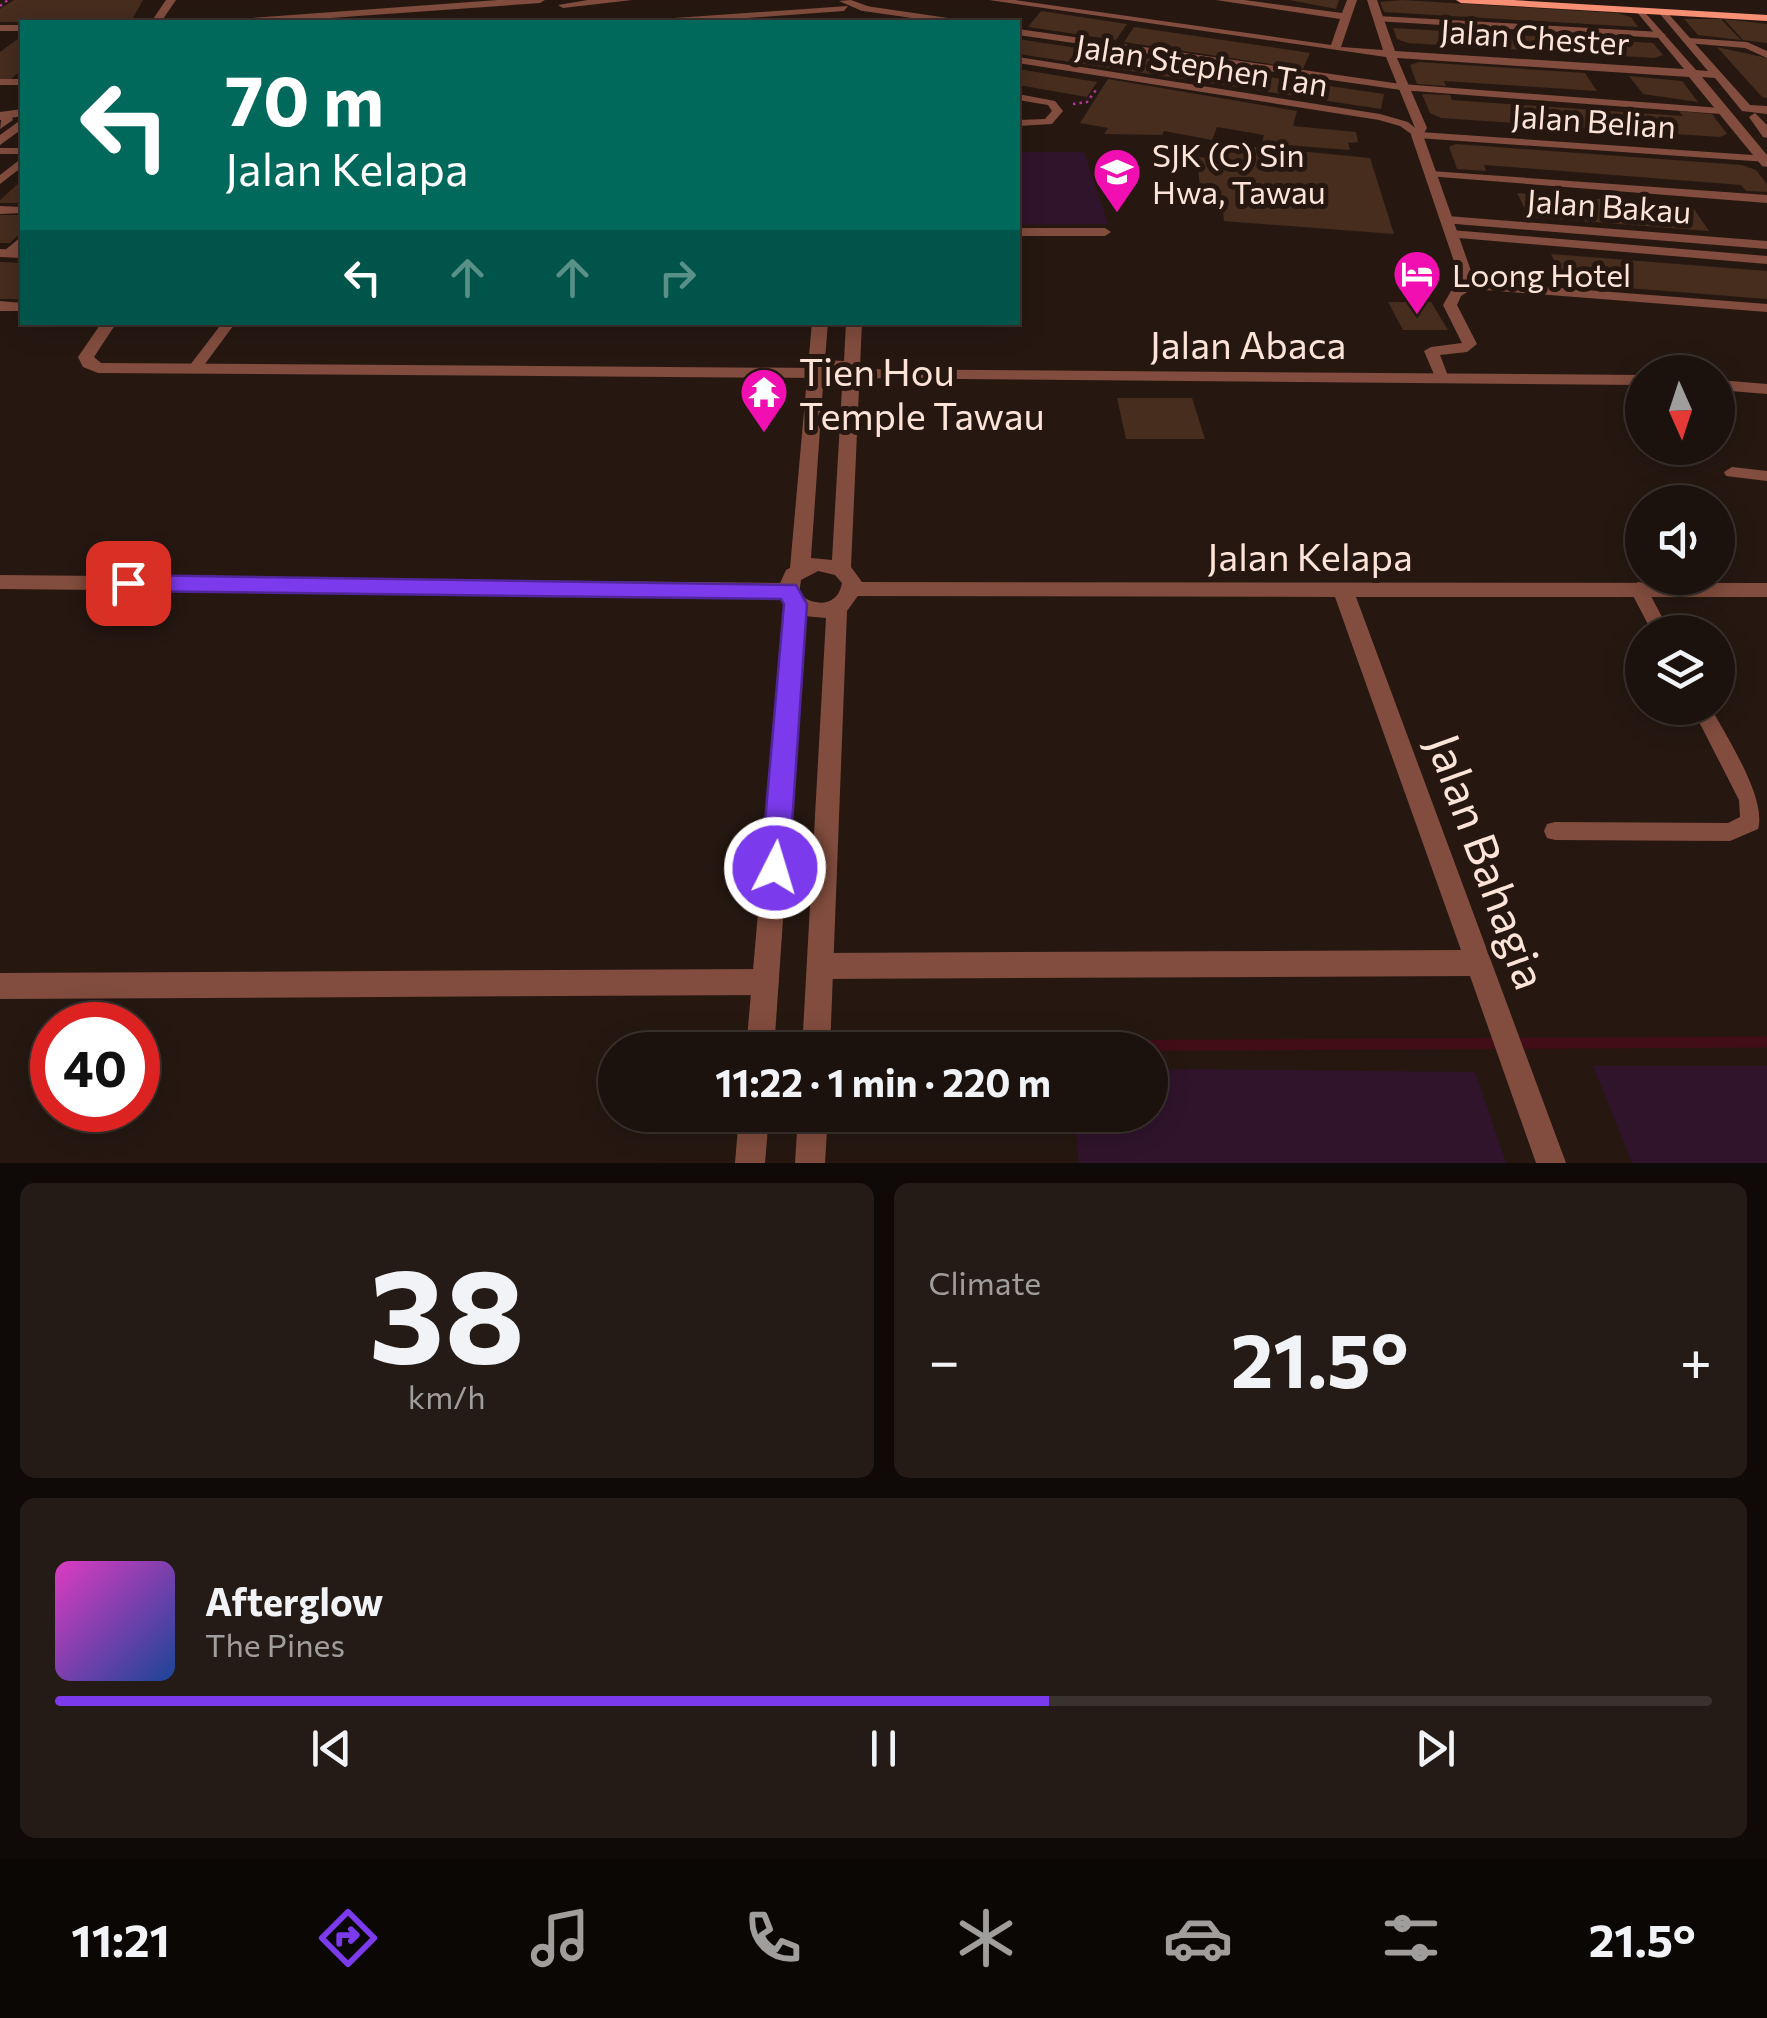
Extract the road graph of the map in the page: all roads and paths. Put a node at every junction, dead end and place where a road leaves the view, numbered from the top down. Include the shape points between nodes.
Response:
1 (8, 0) edge
2 (627, 0) edge
3 (994, 0) edge
4 (1030, 0) edge
5 (1221, 0) edge
6 (1352, 0) edge
7 (1372, 0) edge
8 (1460, 0) edge
9 (1607, 0) edge
10 (1624, 0) edge
11 (539, 2) edge
12 (563, 2) edge
13 (1091, 4) edge
14 (867, 5) edge
15 (0, 6) edge
16 (844, 9) edge
17 (1641, 10) junction
18 (1767, 10) edge
19 (1664, 12) junction
20 (884, 17) edge
21 (1348, 17) junction
22 (254, 18) edge
23 (1378, 19) junction
24 (348, 20) edge
25 (688, 20) edge
26 (761, 20) edge
27 (927, 20) edge
28 (1767, 20) edge
29 (0, 28) edge
30 (19, 28) edge
31 (1020, 32) edge
32 (1660, 33) junction
33 (1685, 37) junction
34 (0, 38) edge
35 (1336, 46) junction
36 (1388, 51) junction
37 (1767, 54) edge
38 (1020, 60) edge
39 (1689, 70) junction
40 (1714, 71) junction
41 (1106, 74) junction
42 (20, 81) edge
43 (0, 82) edge
44 (1398, 93) junction
45 (1020, 97) edge
46 (1056, 105) junction
47 (1721, 111) junction
48 (1759, 113) edge
49 (1020, 122) edge
50 (20, 125) edge
51 (1418, 129) junction
52 (1767, 134) edge
53 (20, 135) edge
54 (0, 141) edge
55 (0, 151) edge
56 (1763, 155) edge
57 (20, 163) edge
58 (1431, 174) junction
59 (0, 181) edge
60 (1767, 199) edge
61 (1449, 227) junction
62 (1020, 232) edge
63 (1106, 232) dead end
64 (1767, 245) edge
65 (1767, 260) edge
66 (1469, 285) junction
67 (1767, 308) edge
68 (107, 325) edge
69 (228, 325) edge
70 (820, 325) edge
71 (854, 325) edge
72 (194, 370) junction
73 (816, 373) junction
74 (852, 374) junction
75 (1442, 376) junction
76 (1625, 380) edge
77 (1735, 386) edge
78 (1767, 389) edge
79 (1732, 472) dead end
80 (1767, 476) edge
81 (800, 569) junction
82 (841, 569) junction
83 (0, 582) edge
84 (1625, 588) edge
85 (1343, 590) junction
86 (1735, 590) edge
87 (1767, 590) edge
88 (792, 597) junction
89 (844, 598) junction
90 (1710, 725) edge
91 (1555, 831) dead end
92 (820, 966) junction
93 (1483, 976) junction
94 (766, 982) junction
95 (0, 986) edge
96 (762, 1032) edge
97 (817, 1032) edge
98 (753, 1132) edge
99 (812, 1132) edge
100 (750, 1163) edge
101 (810, 1163) edge
102 (1551, 1163) edge

1 - 15 path
2 - 12 street
3 - 35 street, Jalan Chester
4 - 13 street, Jalan Chester
5 - 21 street
6 - 21 street
7 - 23 street
8 - 17 main road
9 - 19 main road
10 - 18 main road
11 - 12 street
11 - 22 street
11 - 24 street
13 - 35 street, Jalan Chester
14 - 16 street
14 - 20 lane
16 - 25 street
16 - 26 street
17 - 19 main road
17 - 32 street
19 - 28 main road
19 - 33 street
20 - 27 lane
21 - 23 street
21 - 23 street via 1362,24
21 - 35 street
23 - 32 lane
23 - 36 street
29 - 30 lane
30 - 34 lane
31 - 44 lane, Jalan Stephen Tan
32 - 33 lane
32 - 39 street
33 - 37 lane
33 - 40 street
35 - 36 street, Jalan Chester
36 - 39 street, Jalan Chester
36 - 44 street
38 - 41 lane, Jalan Stephen Tan
39 - 40 street, Jalan Chester
39 - 47 street
40 - 48 street
41 - 46 path via 1087,102
41 - 51 lane, Jalan Stephen Tan via 1385,114
42 - 43 lane
44 - 47 lane, Jalan Belian
44 - 51 street
45 - 46 lane
46 - 49 lane via 1053,120
47 - 48 street via 1738,118
47 - 56 street
48 - 52 street
50 - 54 street
51 - 56 lane, Jalan Belian
51 - 58 street
53 - 55 street
57 - 59 lane
58 - 60 lane
58 - 61 street
61 - 64 lane, Jalan Bakau
61 - 65 lane, Jalan Bakau
61 - 66 street
62 - 63 lane
66 - 67 lane
66 - 75 lane via 1450,306 1470,344 1431,351
68 - 72 street via 88,348 89,364
69 - 72 lane
70 - 73 street
71 - 74 street
72 - 73 street
73 - 74 street, Jalan Abaca via 834,385
73 - 81 street
74 - 75 street, Jalan Abaca
74 - 82 street
75 - 76 street, Jalan Abaca
77 - 78 street
79 - 80 lane
81 - 82 street
81 - 88 street via 792,575
82 - 89 street via 848,574
83 - 88 street
84 - 85 street, Jalan Kelapa
85 - 89 street, Jalan Kelapa
85 - 93 street, Jalan Bahagia
86 - 87 street, Jalan Kelapa
88 - 89 street via 815,611
88 - 94 street
89 - 92 street
90 - 91 lane via 1749,798 1751,822 1730,832
92 - 93 street
92 - 97 street
93 - 102 street, Jalan Bahagia
94 - 95 street
94 - 96 street
98 - 100 street
99 - 101 street

